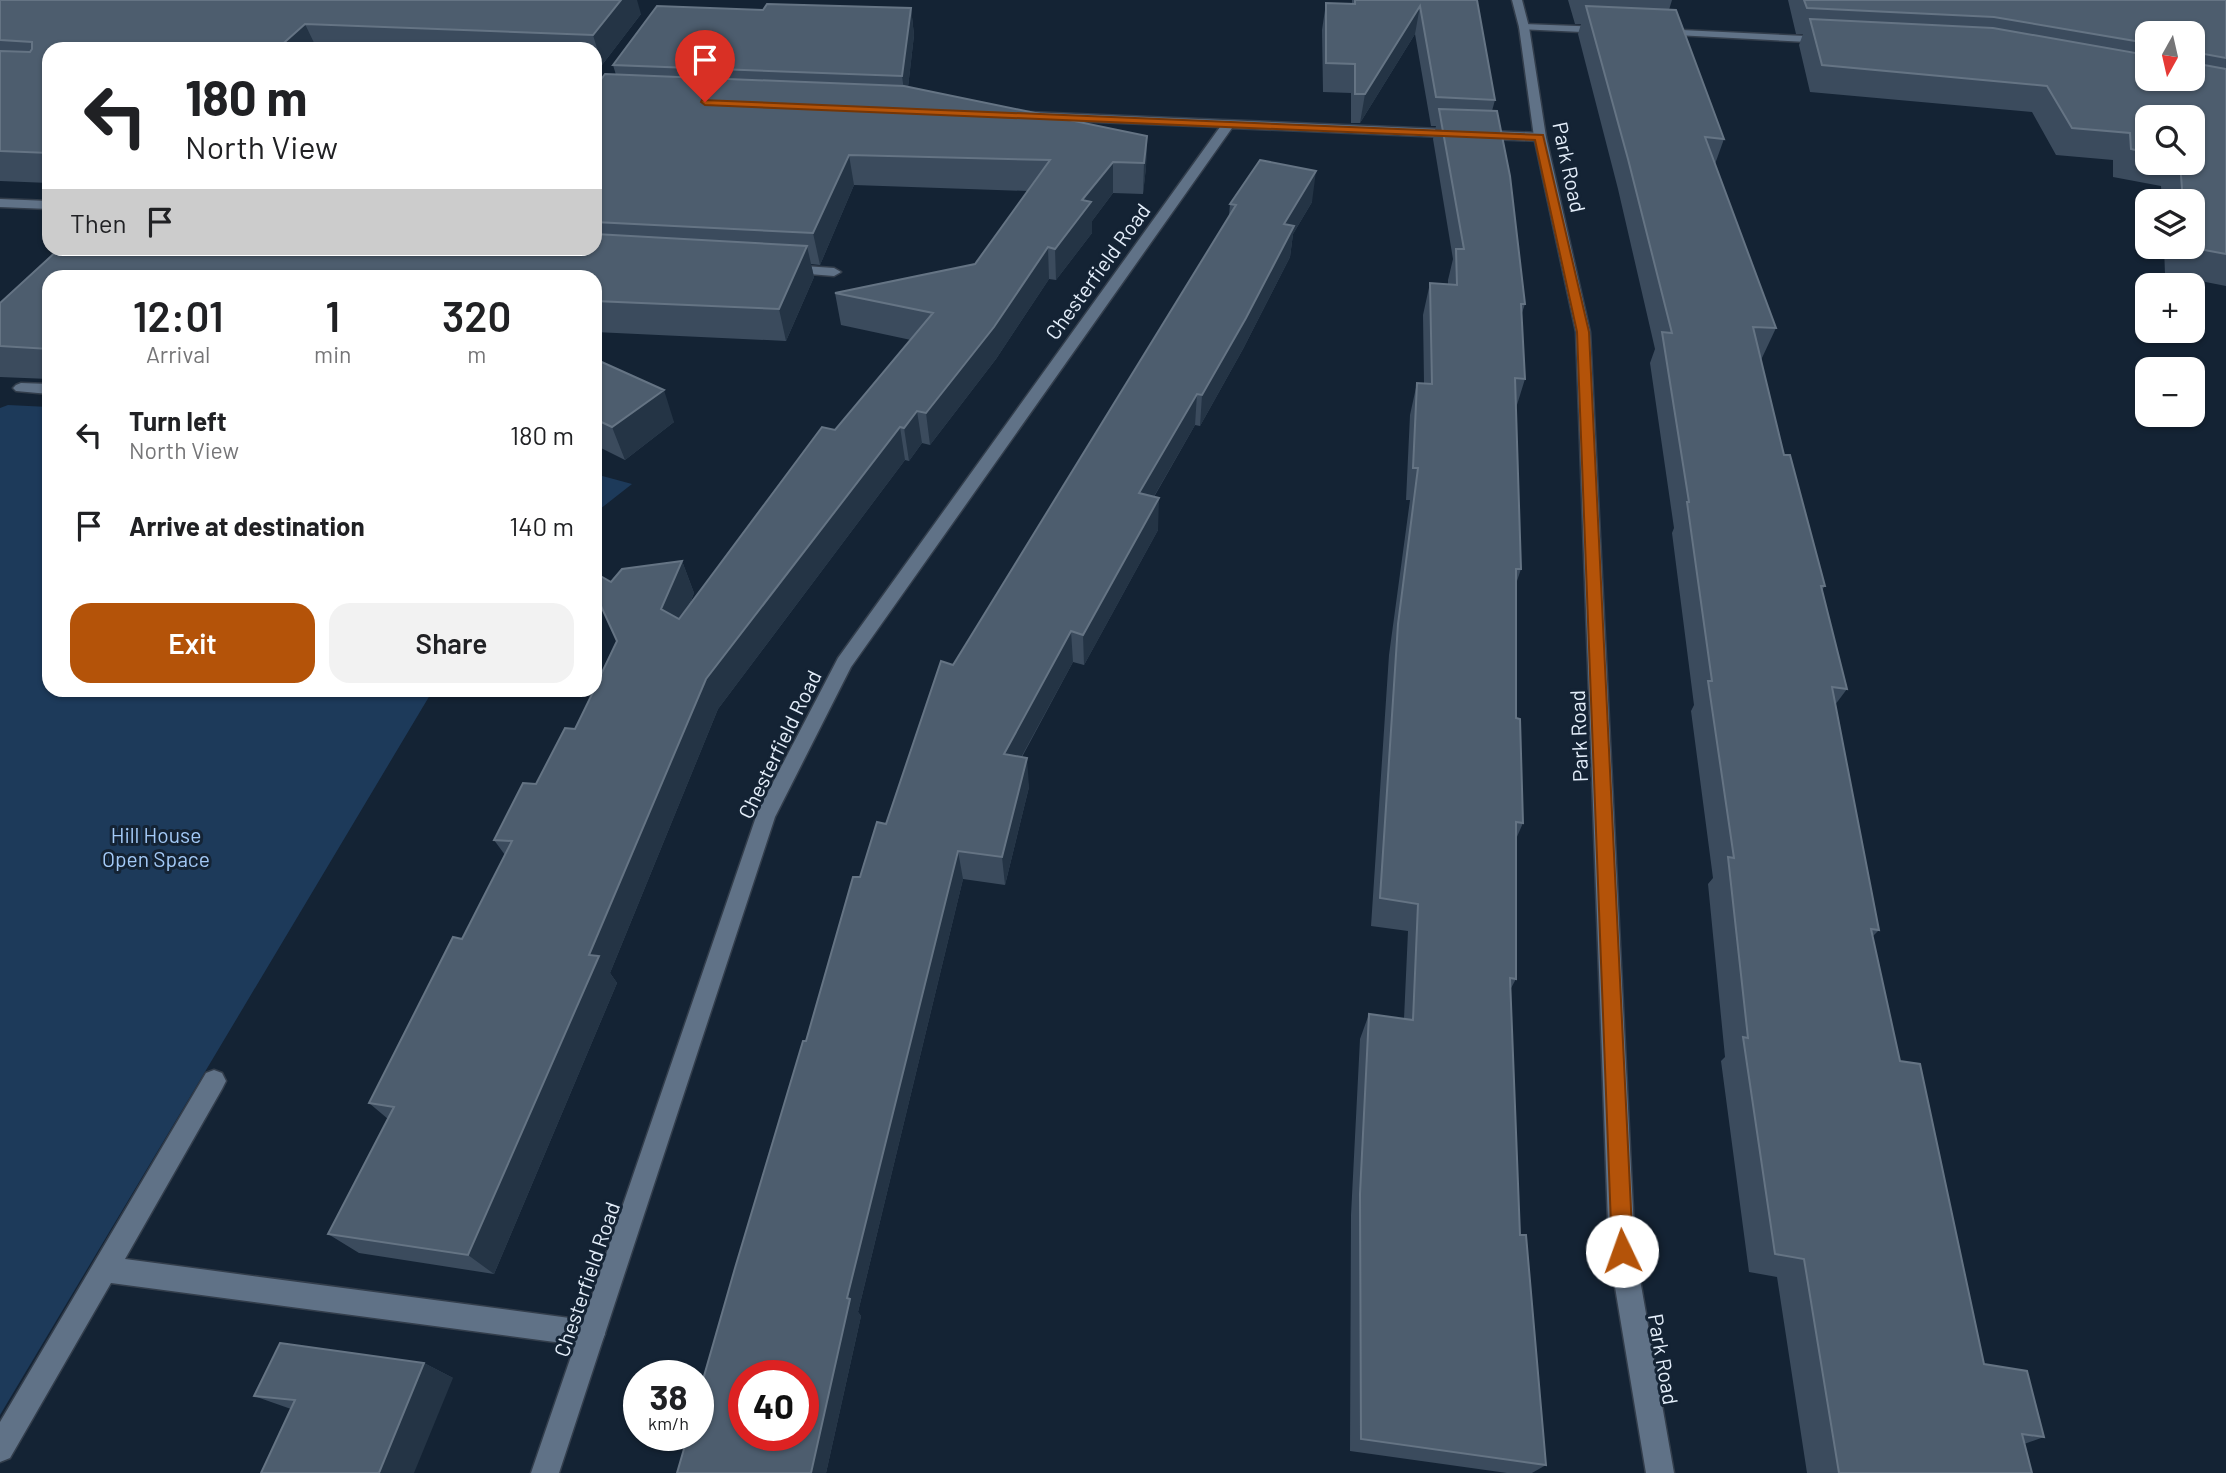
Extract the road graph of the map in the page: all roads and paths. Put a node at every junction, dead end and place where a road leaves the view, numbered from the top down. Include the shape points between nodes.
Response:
1 (1517, 0) edge
2 (1524, 27) junction
3 (1616, 30) edge
4 (1643, 31) edge
5 (1843, 41) edge
6 (1009, 115) edge
7 (1230, 124) junction
8 (1540, 137) junction
9 (0, 203) edge
10 (42, 205) edge
11 (781, 269) edge
12 (834, 272) dead end
13 (21, 388) dead end
14 (42, 390) edge
15 (214, 1081) dead end
16 (105, 1269) junction
17 (592, 1334) junction
18 (0, 1448) edge
19 (545, 1473) edge
20 (1660, 1473) edge

1 - 2 street, Park Road
2 - 3 street
2 - 8 street, Park Road
4 - 5 street
6 - 7 street
7 - 8 street
7 - 17 street, Chesterfield Road via 844,663 765,817
8 - 20 street, Park Road via 1583,332 1622,1251
9 - 10 street
11 - 12 street
13 - 14 street
15 - 16 street
16 - 17 street
16 - 18 street
17 - 19 street, Chesterfield Road

